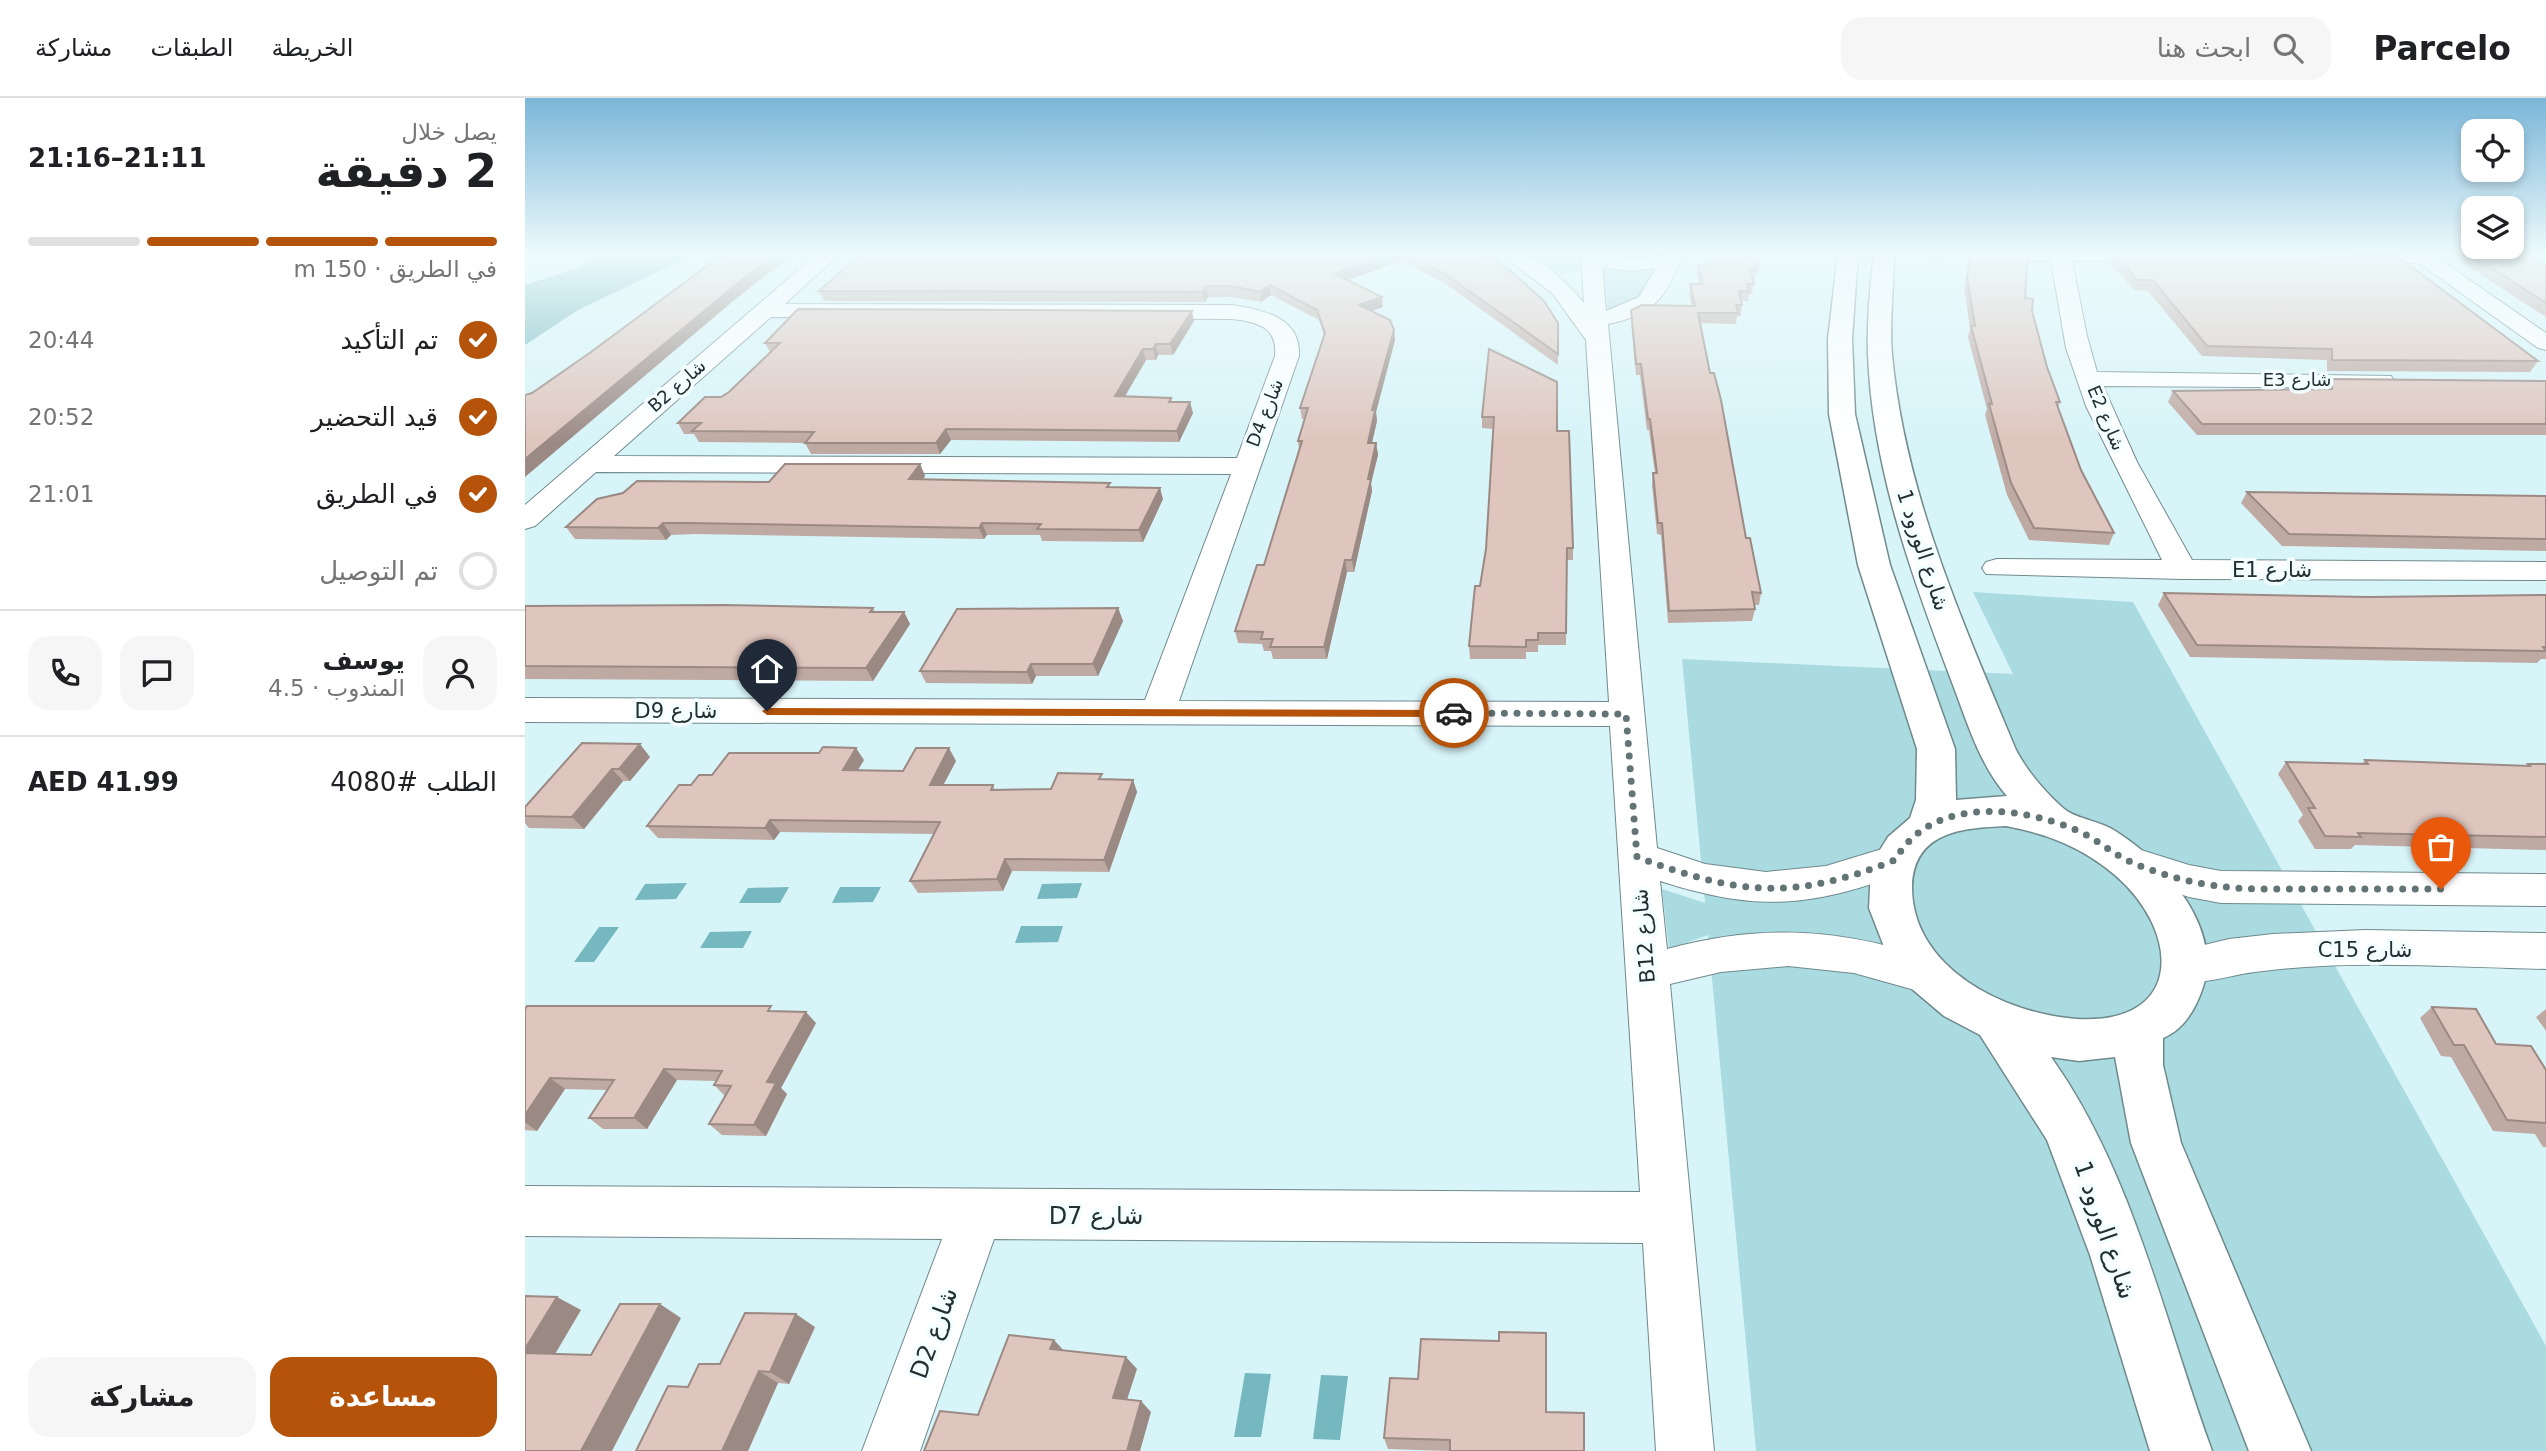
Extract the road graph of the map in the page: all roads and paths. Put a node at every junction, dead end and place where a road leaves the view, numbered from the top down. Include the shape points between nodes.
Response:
1 (757, 317) edge
2 (1255, 317) edge
3 (1586, 317) edge
4 (1595, 317) edge
5 (1620, 317) edge
6 (1841, 317) edge
7 (1881, 317) edge
8 (2072, 317) edge
9 (2510, 317) edge
10 (1596, 330) junction
11 (2546, 343) edge
12 (2089, 379) junction
13 (2401, 381) edge
14 (588, 464) junction
15 (1245, 466) junction
16 (525, 520) edge
17 (1997, 568) dead end
18 (2182, 570) junction
19 (2546, 571) edge
20 (525, 710) edge
21 (1158, 712) junction
22 (1626, 714) junction
23 (2050, 820) junction
24 (1928, 825) junction
25 (1637, 857) junction
26 (1895, 860) junction
27 (2128, 861) junction
28 (2546, 890) edge
29 (2546, 951) edge
30 (2186, 966) junction
31 (1646, 972) junction
32 (1929, 976) junction
33 (1998, 1023) junction
34 (2139, 1030) junction
35 (525, 1210) edge
36 (977, 1215) junction
37 (1667, 1218) junction
38 (891, 1451) edge
39 (1685, 1451) edge
40 (2181, 1451) edge
41 (2280, 1451) edge

1 - 14 street, B2 شارع
2 - 15 street, D4 شارع via 1283,330 1289,347
3 - 10 street
4 - 10 street, B12 شارع
5 - 10 street
6 - 24 street via 1842,414 1874,565 1936,750 1936,800
7 - 23 street, شارع الورود 1 via 1879,354 1905,501 1997,750 2010,774
8 - 12 street, E2 شارع
9 - 11 street
10 - 22 street, B12 شارع
12 - 13 street, E3 شارع
12 - 18 street, E2 شارع via 2129,470
14 - 15 street
14 - 16 street, B2 شارع
15 - 21 street, D4 شارع
17 - 18 street, E1 شارع
18 - 19 street, E1 شارع
20 - 21 street, D9 شارع
21 - 22 street, D9 شارع
22 - 25 street, B12 شارع
23 - 24 street, شارع الورود 1 via 2005,811 1964,813
23 - 27 street, شارع الورود 1 via 2096,839
24 - 26 street, شارع الورود 1 via 1903,846
25 - 26 street via 1698,879 1768,889 1826,884
25 - 31 street, B12 شارع
26 - 32 street, شارع الورود 1 via 1888,886 1891,915 1905,946
27 - 28 street via 2221,887
27 - 30 street, شارع الورود 1 via 2172,911
29 - 30 street, C15 شارع via 2289,950
30 - 34 street, شارع الورود 1 via 2179,992 2164,1014
31 - 32 street via 1750,948 1801,947 1864,957
31 - 37 street, B12 شارع
32 - 33 street, شارع الورود 1 via 1960,1002
33 - 34 street, شارع الورود 1 via 2048,1038 2097,1041
33 - 40 street, شارع الورود 1 via 2053,1101 2073,1140
34 - 41 street via 2139,1065 2156,1143
35 - 36 street, D7 شارع
36 - 37 street, D7 شارع
36 - 38 street, D2 شارع
37 - 39 street, B12 شارع

